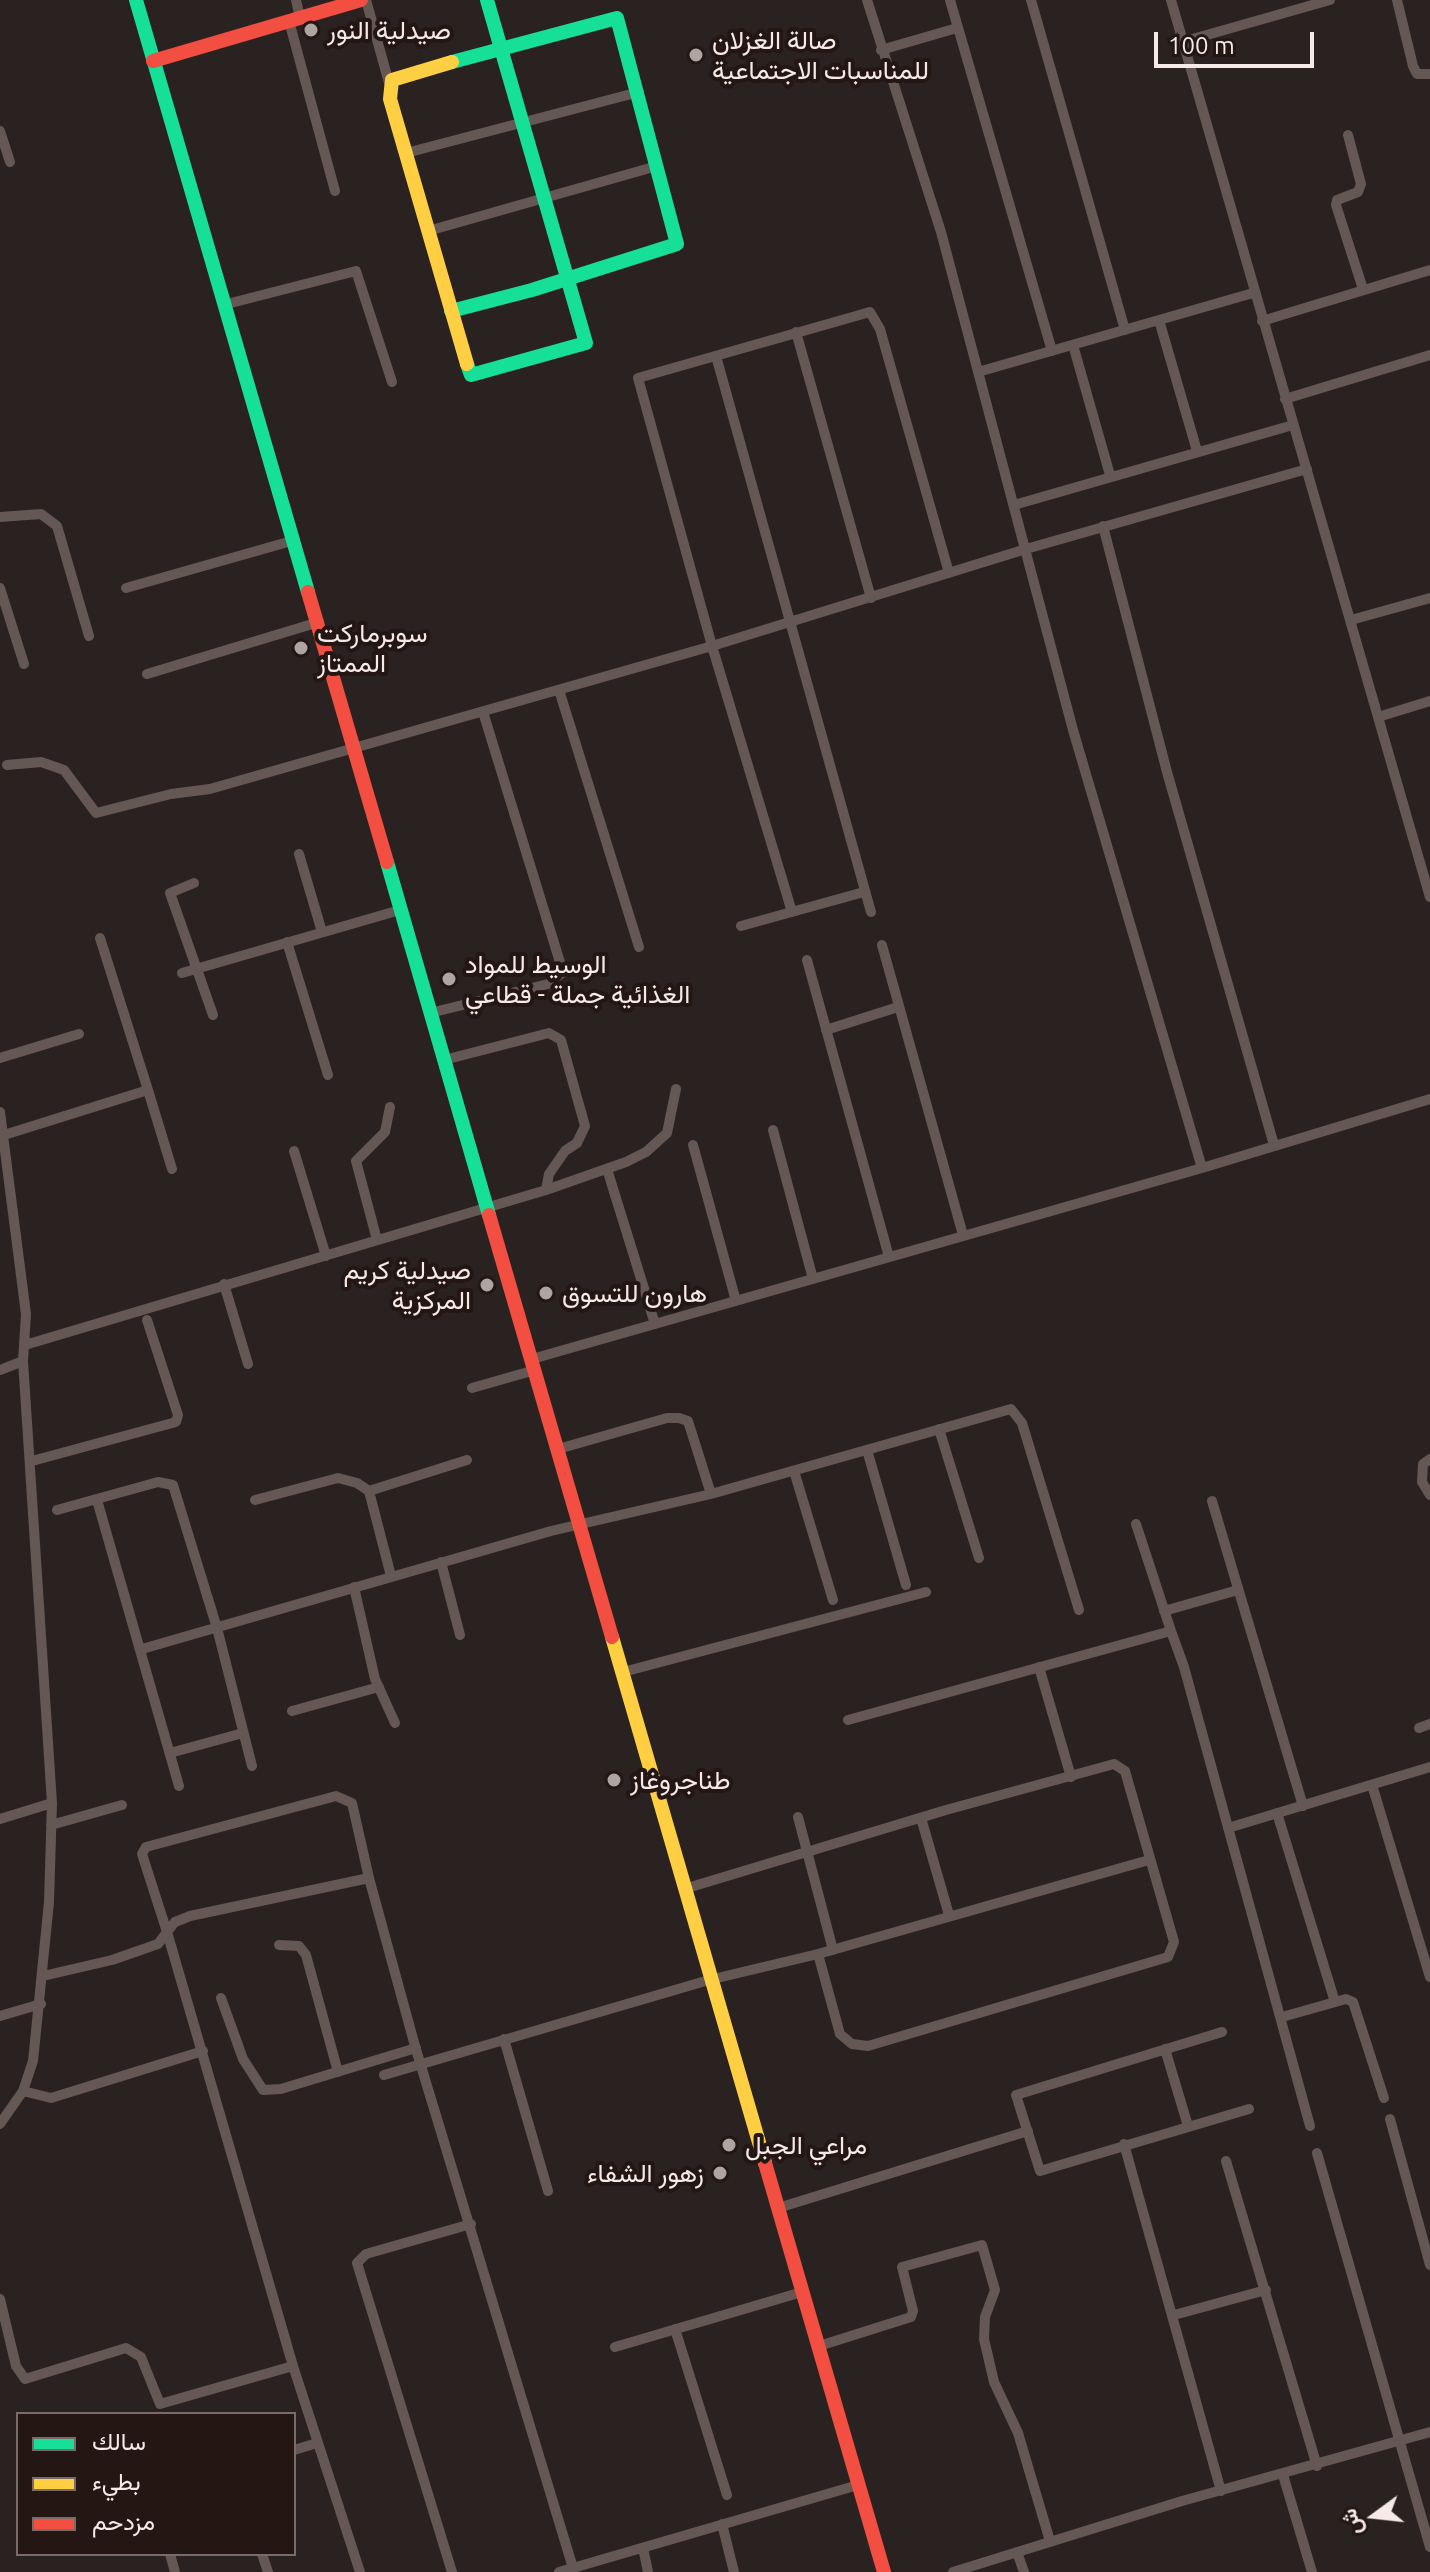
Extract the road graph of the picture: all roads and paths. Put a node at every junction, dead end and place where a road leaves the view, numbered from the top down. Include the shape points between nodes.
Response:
1 (136, 0) edge
2 (296, 0) edge
3 (364, 0) edge
4 (487, 0) edge
5 (867, 0) edge
6 (950, 0) edge
7 (1031, 0) edge
8 (1171, 0) edge
9 (1330, 0) edge
10 (1397, 0) edge
11 (294, 20) junction
12 (957, 28) junction
13 (1182, 42) junction
14 (501, 48) junction
15 (881, 50) junction
16 (153, 61) junction
17 (1430, 74) edge
18 (389, 83) junction
19 (639, 92) junction
20 (524, 123) junction
21 (0, 131) edge
22 (1348, 135) dead end
23 (406, 153) junction
24 (10, 162) dead end
25 (657, 166) junction
26 (335, 191) dead end
27 (545, 198) junction
28 (428, 231) junction
29 (1430, 270) edge
30 (567, 279) junction
31 (1363, 289) junction
32 (1253, 293) junction
33 (223, 305) junction
34 (451, 311) junction
35 (1159, 320) junction
36 (1262, 321) junction
37 (1125, 330) junction
38 (796, 332) junction
39 (1073, 345) junction
40 (1052, 351) junction
41 (1430, 355) edge
42 (716, 356) junction
43 (978, 372) junction
44 (392, 382) dead end
45 (1285, 399) junction
46 (1293, 425) junction
47 (1197, 451) junction
48 (1307, 469) junction
49 (1110, 475) junction
50 (1014, 505) junction
51 (0, 517) edge
52 (1103, 526) junction
53 (295, 540) junction
54 (1026, 549) junction
55 (949, 573) junction
56 (0, 588) edge
57 (126, 588) dead end
58 (871, 598) junction
59 (1430, 598) edge
60 (1351, 620) junction
61 (319, 622) junction
62 (790, 623) junction
63 (89, 636) dead end
64 (712, 646) junction
65 (24, 664) dead end
66 (147, 674) dead end
67 (559, 690) junction
68 (1430, 701) edge
69 (483, 712) junction
70 (1378, 717) junction
71 (353, 749) junction
72 (7, 765) dead end
73 (299, 854) dead end
74 (194, 883) dead end
75 (864, 892) junction
76 (1430, 897) edge
77 (400, 910) junction
78 (792, 912) junction
79 (871, 912) dead end
80 (741, 926) dead end
81 (322, 932) junction
82 (100, 938) dead end
83 (287, 942) junction
84 (882, 945) dead end
85 (639, 947) dead end
86 (807, 960) dead end
87 (196, 969) junction
88 (182, 973) dead end
89 (898, 1007) junction
90 (430, 1013) junction
91 (213, 1015) dead end
92 (826, 1030) junction
93 (79, 1034) dead end
94 (0, 1058) edge
95 (444, 1060) junction
96 (328, 1075) dead end
97 (676, 1089) dead end
98 (148, 1090) junction
99 (1430, 1099) edge
100 (390, 1107) dead end
101 (0, 1112) edge
102 (773, 1130) dead end
103 (4, 1135) junction
104 (693, 1145) dead end
105 (1274, 1145) junction
106 (294, 1151) dead end
107 (1202, 1168) junction
108 (172, 1169) dead end
109 (607, 1169) junction
110 (546, 1190) junction
111 (487, 1208) junction
112 (963, 1235) junction
113 (377, 1240) junction
114 (326, 1256) junction
115 (889, 1257) junction
116 (813, 1279) junction
117 (224, 1284) junction
118 (736, 1301) junction
119 (147, 1320) dead end
120 (655, 1324) junction
121 (25, 1345) junction
122 (23, 1361) junction
123 (248, 1364) dead end
124 (533, 1365) junction
125 (0, 1370) edge
126 (472, 1388) dead end
127 (939, 1429) junction
128 (558, 1449) junction
129 (867, 1450) junction
130 (1430, 1459) edge
131 (467, 1460) dead end
132 (32, 1461) junction
133 (794, 1471) junction
134 (369, 1491) junction
135 (711, 1494) junction
136 (1430, 1495) edge
137 (97, 1500) junction
138 (255, 1500) dead end
139 (1212, 1501) dead end
140 (57, 1510) dead end
141 (1136, 1524) dead end
142 (577, 1527) junction
143 (979, 1558) dead end
144 (441, 1562) junction
145 (391, 1576) junction
146 (906, 1585) dead end
147 (354, 1587) junction
148 (1238, 1590) junction
149 (926, 1592) dead end
150 (833, 1600) dead end
151 (1079, 1610) dead end
152 (1164, 1611) junction
153 (217, 1628) junction
154 (1171, 1631) junction
155 (460, 1635) dead end
156 (142, 1649) junction
157 (1039, 1667) junction
158 (623, 1672) junction
159 (379, 1687) junction
160 (292, 1711) dead end
161 (848, 1720) dead end
162 (395, 1723) dead end
163 (243, 1733) junction
164 (170, 1753) junction
165 (252, 1766) dead end
166 (1430, 1767) edge
167 (1071, 1777) junction
168 (1372, 1785) junction
169 (179, 1786) dead end
170 (52, 1803) junction
171 (122, 1805) dead end
172 (1303, 1806) junction
173 (1277, 1813) junction
174 (798, 1817) dead end
175 (921, 1818) junction
176 (0, 1819) edge
177 (51, 1825) junction
178 (1228, 1828) junction
179 (807, 1852) junction
180 (1149, 1860) junction
181 (369, 1878) junction
182 (684, 1889) junction
183 (949, 1915) junction
184 (167, 1932) junction
185 (279, 1945) dead end
186 (833, 1950) junction
187 (818, 1954) junction
188 (43, 1976) junction
189 (1430, 1977) edge
190 (709, 1980) junction
191 (221, 1998) dead end
192 (1335, 2002) junction
193 (41, 2004) junction
194 (0, 2016) edge
195 (1282, 2017) junction
196 (1222, 2032) dead end
197 (504, 2039) junction
198 (416, 2048) junction
199 (1165, 2049) junction
200 (203, 2051) junction
201 (420, 2064) junction
202 (338, 2072) junction
203 (384, 2075) dead end
204 (23, 2091) junction
205 (1384, 2098) dead end
206 (1249, 2109) dead end
207 (1390, 2119) dead end
208 (0, 2124) edge
209 (1188, 2126) junction
210 (1310, 2126) dead end
211 (1028, 2131) junction
212 (1124, 2144) junction
213 (1317, 2153) dead end
214 (1226, 2161) dead end
215 (548, 2191) dead end
216 (778, 2208) junction
217 (471, 2224) junction
218 (1430, 2265) edge
219 (1266, 2290) junction
220 (802, 2292) junction
221 (0, 2299) edge
222 (1174, 2315) junction
223 (675, 2329) junction
224 (819, 2346) junction
225 (615, 2347) dead end
226 (293, 2366) junction
227 (1430, 2432) edge
228 (1402, 2440) junction
229 (317, 2443) junction
230 (296, 2449) edge
231 (1317, 2466) junction
232 (1283, 2475) junction
233 (858, 2485) junction
234 (1221, 2491) junction
235 (727, 2495) dead end
236 (722, 2524) junction
237 (1050, 2541) junction
238 (1430, 2547) edge
239 (643, 2548) junction
240 (1017, 2552) junction
241 (573, 2568) junction
242 (360, 2572) edge
243 (452, 2572) edge
244 (559, 2572) edge
245 (648, 2572) edge
246 (734, 2572) edge
247 (884, 2572) edge
248 (953, 2572) edge
249 (1024, 2572) edge
250 (1312, 2572) edge

1 - 16 street
2 - 11 street
3 - 11 street
3 - 18 street
4 - 14 street
5 - 15 street
6 - 12 street
7 - 37 street
8 - 13 street
9 - 13 street
10 - 17 street via 1413,66 1417,74
11 - 16 street
11 - 26 street
12 - 15 street
12 - 40 street
13 - 32 street
14 - 18 street
14 - 19 street via 617,18
14 - 20 street
15 - 43 street via 941,232
16 - 33 street
18 - 23 street
19 - 20 street
19 - 25 street
20 - 23 street
20 - 27 street
21 - 24 street
22 - 31 street via 1361,184 1358,192 1336,205
23 - 28 street
25 - 27 street
25 - 30 street via 677,244
27 - 28 street
27 - 30 street
28 - 34 street
29 - 31 street
30 - 34 street
30 - 34 street via 586,343 471,375
31 - 36 street
32 - 35 street
32 - 36 street
33 - 44 street via 356,271
33 - 53 street
35 - 37 street
35 - 47 street
36 - 45 street
37 - 39 street
38 - 42 street
38 - 55 street via 863,311 875,315
38 - 58 street
39 - 40 street
39 - 49 street
40 - 43 street
41 - 45 street
42 - 62 street
42 - 64 street via 638,378
43 - 50 street
45 - 46 street
46 - 47 street
46 - 48 street
47 - 49 street
48 - 52 street
48 - 60 street
49 - 50 street
50 - 54 street
51 - 63 street via 41,514 57,526
52 - 54 street
52 - 105 street
53 - 57 street
53 - 61 street
54 - 55 street
54 - 107 street via 1109,856
55 - 58 street
56 - 65 street
58 - 62 street
59 - 60 street
60 - 70 street
61 - 66 street
61 - 71 street
62 - 64 street
62 - 75 street
64 - 67 street
64 - 78 street
67 - 69 street
67 - 85 street
68 - 70 street
69 - 71 street
69 - 90 street via 563,972 548,984
70 - 76 street
71 - 72 street via 103,813 96,813 75,781 52,763
71 - 77 street
73 - 81 street
74 - 87 street via 170,893
75 - 78 street
75 - 79 street
77 - 81 street
77 - 90 street
78 - 80 street
81 - 83 street
82 - 98 street
83 - 87 street
83 - 96 street
84 - 89 street
86 - 92 street
87 - 88 street
87 - 91 street
89 - 92 street
89 - 112 street
90 - 95 street
92 - 115 street
93 - 94 street
95 - 110 street via 549,1033 561,1040 585,1126 549,1174
95 - 111 street
97 - 109 street via 667,1133 646,1152
98 - 103 street
98 - 108 street
99 - 105 street
100 - 113 street via 385,1132 356,1161
101 - 103 street
102 - 116 street
103 - 121 street via 26,1314
104 - 118 street
105 - 107 street
106 - 114 street
107 - 112 street
109 - 110 street
109 - 120 street
110 - 111 street
111 - 113 street
111 - 124 street
112 - 115 street
113 - 114 street
114 - 117 street
115 - 116 street
116 - 118 street
117 - 121 street
117 - 123 street
118 - 120 street
119 - 132 street via 176,1422
120 - 124 street
121 - 122 street
122 - 125 street
122 - 132 street
124 - 126 street
124 - 128 street
127 - 129 street
127 - 143 street
127 - 151 street via 1011,1409 1017,1415
128 - 135 street via 679,1418 688,1421
128 - 142 street
129 - 133 street
129 - 146 street
130 - 136 street via 1423,1464 1422,1482
131 - 134 street
132 - 170 street
133 - 135 street
133 - 150 street
134 - 138 street via 338,1478
134 - 145 street
135 - 142 street
137 - 140 street
137 - 153 street via 158,1482 173,1485
137 - 156 street
139 - 148 street
141 - 152 street
142 - 144 street
142 - 158 street
144 - 145 street
144 - 155 street
145 - 147 street
147 - 153 street
147 - 159 street
148 - 152 street
148 - 172 street
149 - 158 street
152 - 154 street
153 - 156 street
153 - 163 street
154 - 157 street
154 - 178 street
156 - 164 street
157 - 161 street
157 - 167 street
158 - 182 street
159 - 160 street
159 - 162 street
163 - 164 street
163 - 165 street
164 - 169 street
166 - 168 street
167 - 175 street
167 - 180 street via 1121,1766
168 - 172 street
168 - 189 street
170 - 176 street
170 - 177 street
171 - 177 street
172 - 173 street
173 - 178 street
173 - 192 street
174 - 179 street
175 - 179 street
175 - 183 street
177 - 188 street
178 - 195 street
179 - 182 street
179 - 186 street
180 - 183 street
180 - 187 street via 1174,1942 1168,1957 868,2046 852,2044 840,2034
181 - 184 street via 190,1916
181 - 184 street via 352,1803 344,1796 146,1847 144,1859
181 - 198 street
182 - 190 street
183 - 186 street
184 - 188 street via 143,1951
184 - 200 street
185 - 202 street via 299,1946 306,1955
186 - 187 street
187 - 190 street
188 - 193 street
190 - 197 street
190 - 216 street
191 - 202 street via 243,2059 263,2090
192 - 195 street
192 - 205 street via 1353,2002
193 - 194 street
193 - 204 street
195 - 210 street
196 - 199 street
197 - 201 street
197 - 215 street
198 - 201 street
198 - 202 street
199 - 209 street
199 - 211 street via 1016,2095
200 - 204 street via 51,2098
200 - 226 street
201 - 203 street
201 - 217 street
204 - 208 street
206 - 209 street
207 - 218 street
209 - 212 street
211 - 212 street via 1040,2171
211 - 216 street
212 - 222 street
213 - 228 street
214 - 219 street
216 - 220 street
217 - 241 street
217 - 243 street via 366,2254 357,2263
219 - 222 street
219 - 231 street
220 - 223 street
220 - 224 street
221 - 226 street via 16,2366 25,2379 126,2348 141,2357 160,2404
222 - 234 street
223 - 225 street
223 - 235 street
224 - 233 street
224 - 237 street via 911,2317 902,2267 982,2245 995,2290 984,2339
226 - 229 street
227 - 228 street
228 - 231 street
228 - 238 street
229 - 230 street
229 - 242 street
231 - 232 street
232 - 234 street
232 - 250 street
233 - 236 street
233 - 247 street
234 - 237 street
236 - 239 street
236 - 246 street
237 - 240 street
239 - 241 street
239 - 245 street
240 - 248 street
240 - 249 street
241 - 244 street

